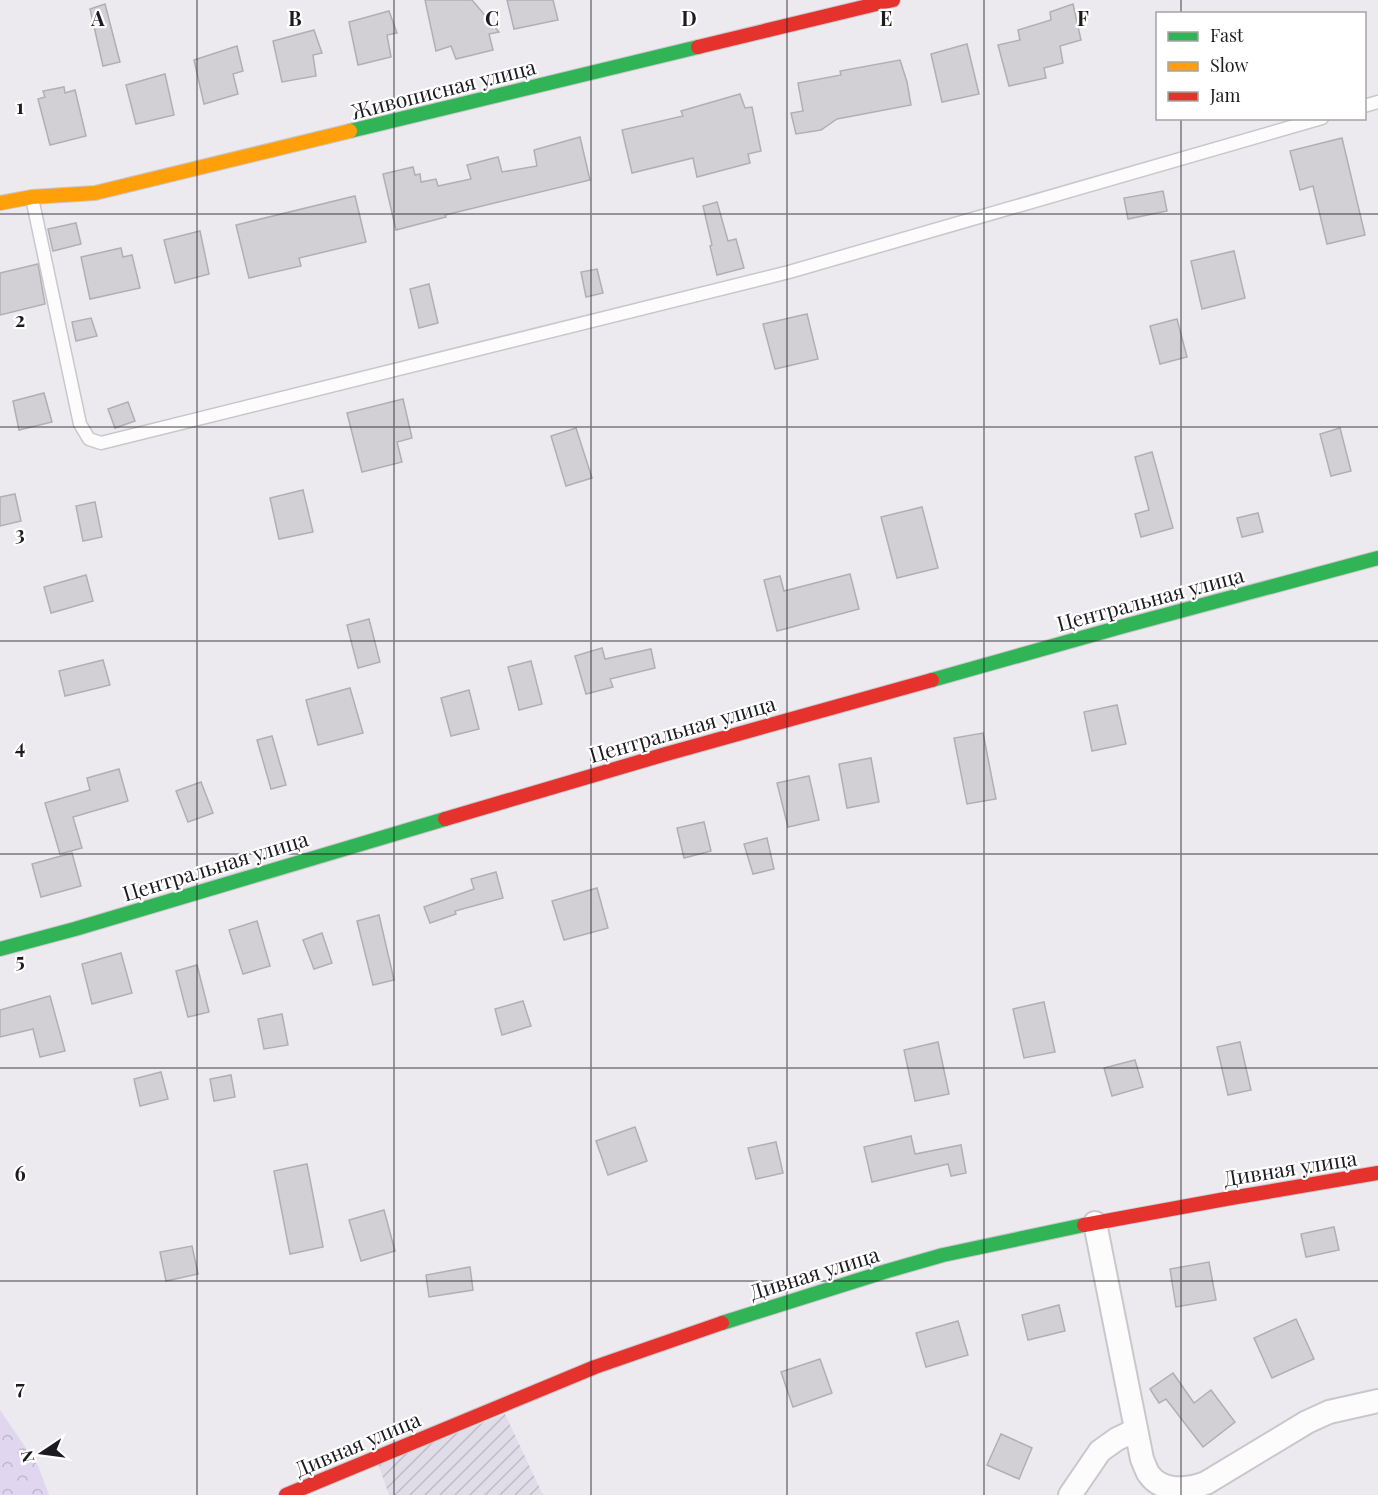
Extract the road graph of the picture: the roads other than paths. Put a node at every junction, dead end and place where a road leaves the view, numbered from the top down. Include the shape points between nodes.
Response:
1 (893, 0) edge
2 (1315, 120) edge
3 (32, 197) junction
4 (0, 203) edge
5 (1378, 558) edge
6 (0, 949) edge
7 (1378, 1173) edge
8 (1095, 1223) junction
9 (1378, 1401) edge
10 (1136, 1430) junction
11 (286, 1495) edge
12 (1070, 1495) edge

1 - 3 street, Живописная улица via 95,193
2 - 3 lane via 789,272 101,443 89,439 80,424
3 - 4 street, Живописная улица
5 - 6 street, Центральная улица via 666,754
7 - 8 street, Дивная улица
8 - 10 street
8 - 11 street, Дивная улица via 943,1255 667,1341
9 - 10 street via 1329,1412 1307,1422 1193,1488 1163,1486 1149,1474
10 - 12 street via 1100,1451

